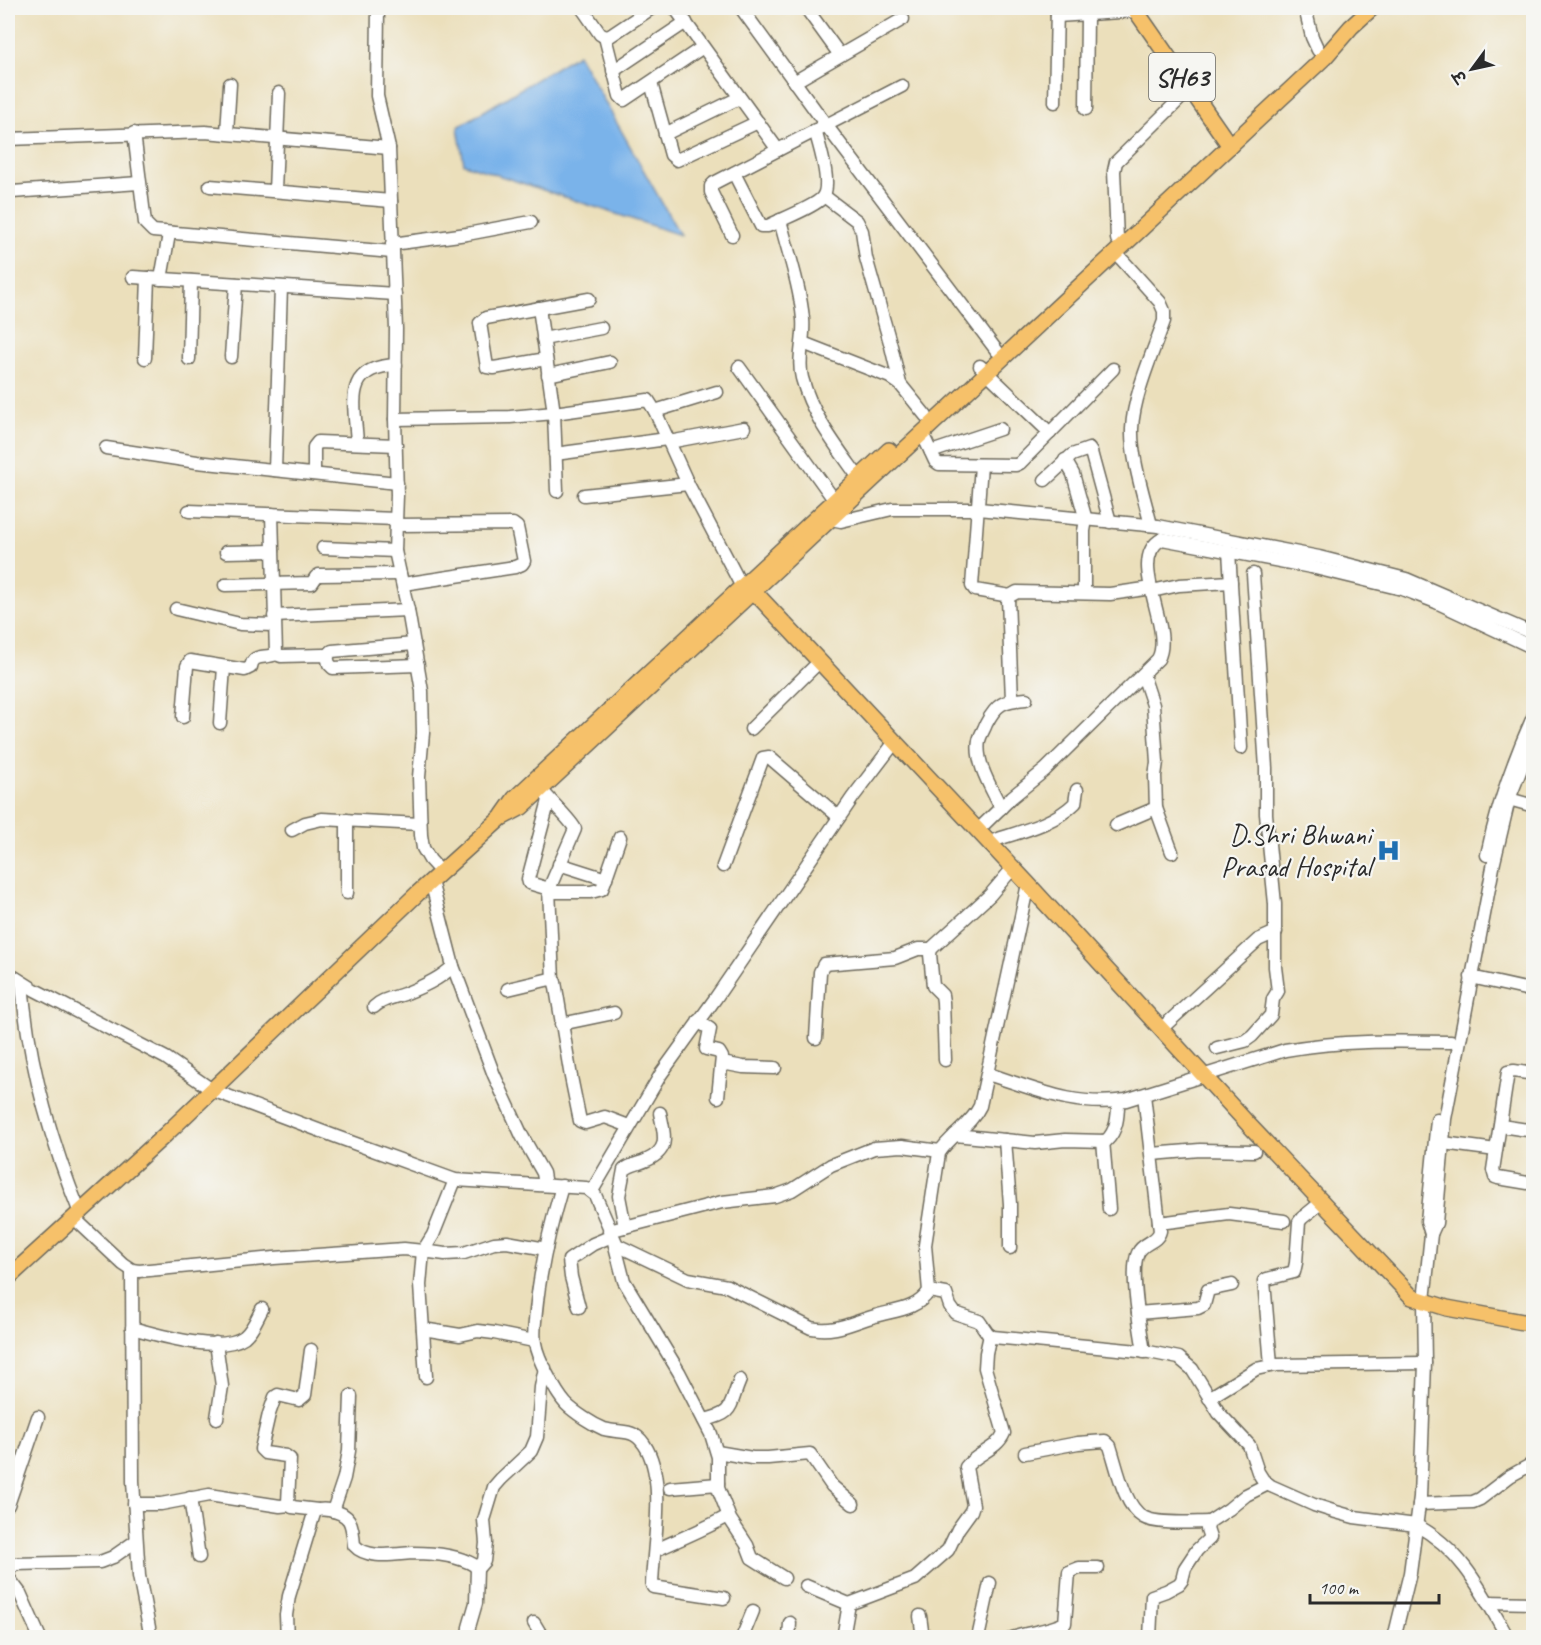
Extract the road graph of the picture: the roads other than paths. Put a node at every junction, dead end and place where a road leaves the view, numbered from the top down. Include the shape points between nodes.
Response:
1 (378, 8) edge
2 (582, 8) edge
3 (652, 8) edge
4 (675, 8) edge
5 (741, 8) edge
6 (806, 8) edge
7 (1305, 8) edge
8 (1372, 8) edge
9 (1135, 9) edge
10 (635, 12) edge
11 (1057, 12) edge
12 (1087, 14) junction
13 (903, 19) dead end
14 (686, 22) junction
15 (1351, 27) junction
16 (605, 37) junction
17 (703, 47) junction
18 (1318, 50) junction
19 (840, 55) junction
20 (613, 71) junction
21 (794, 82) junction
22 (651, 83) junction
23 (230, 84) dead end
24 (902, 86) dead end
25 (1190, 89) junction
26 (279, 93) dead end
27 (739, 98) junction
28 (1055, 102) dead end
29 (1086, 109) dead end
30 (758, 122) junction
31 (820, 128) junction
32 (134, 133) junction
33 (227, 133) junction
34 (665, 134) junction
35 (278, 138) junction
36 (8, 139) edge
37 (1227, 142) junction
38 (389, 148) junction
39 (778, 150) junction
40 (734, 173) junction
41 (139, 183) junction
42 (210, 186) dead end
43 (275, 191) junction
44 (12, 192) dead end
45 (824, 196) junction
46 (391, 201) junction
47 (780, 220) junction
48 (531, 222) dead end
49 (169, 234) junction
50 (732, 235) dead end
51 (1116, 246) junction
52 (392, 248) junction
53 (133, 277) dead end
54 (154, 279) junction
55 (192, 281) junction
56 (236, 284) junction
57 (281, 287) junction
58 (395, 294) junction
59 (589, 299) dead end
60 (539, 308) junction
61 (601, 327) dead end
62 (543, 339) junction
63 (803, 343) junction
64 (997, 351) junction
65 (231, 357) dead end
66 (145, 358) dead end
67 (189, 359) dead end
68 (546, 359) junction
69 (610, 362) dead end
70 (396, 365) junction
71 (739, 367) dead end
72 (984, 369) junction
73 (1113, 369) dead end
74 (548, 375) junction
75 (900, 384) junction
76 (717, 392) dead end
77 (655, 411) junction
78 (554, 413) junction
79 (926, 416) junction
80 (395, 419) junction
81 (744, 428) dead end
82 (1000, 429) dead end
83 (1050, 432) junction
84 (922, 433) junction
85 (668, 440) junction
86 (357, 443) junction
87 (396, 445) junction
88 (106, 448) dead end
89 (931, 452) junction
90 (555, 454) junction
91 (1065, 460) junction
92 (981, 465) junction
93 (275, 470) junction
94 (314, 474) junction
95 (860, 478) junction
96 (1045, 480) dead end
97 (688, 484) junction
98 (397, 488) junction
99 (557, 491) dead end
100 (584, 495) dead end
101 (835, 501) junction
102 (189, 511) dead end
103 (978, 513) junction
104 (272, 514) junction
105 (825, 517) junction
106 (396, 522) junction
107 (1086, 522) junction
108 (1110, 522) junction
109 (1156, 531) junction
110 (323, 548) dead end
111 (273, 551) junction
112 (394, 551) junction
113 (1229, 551) junction
114 (226, 552) dead end
115 (1253, 574) dead end
116 (401, 579) junction
117 (1231, 582) junction
118 (274, 584) junction
119 (225, 585) dead end
120 (747, 587) junction
121 (1152, 590) junction
122 (1084, 592) junction
123 (1010, 596) junction
124 (176, 609) dead end
125 (408, 610) junction
126 (274, 620) junction
127 (1533, 634) edge
128 (414, 644) junction
129 (1533, 648) edge
130 (276, 654) junction
131 (327, 656) junction
132 (820, 661) junction
133 (418, 665) junction
134 (224, 667) junction
135 (1143, 675) junction
136 (1026, 699) dead end
137 (1012, 700) junction
138 (1533, 715) edge
139 (183, 717) dead end
140 (220, 723) dead end
141 (751, 729) dead end
142 (1533, 736) edge
143 (895, 742) junction
144 (1241, 748) dead end
145 (1077, 790) dead end
146 (545, 794) junction
147 (1509, 799) junction
148 (1533, 806) edge
149 (1001, 808) junction
150 (1156, 808) junction
151 (839, 817) junction
152 (501, 818) junction
153 (346, 820) junction
154 (420, 824) junction
155 (1116, 825) dead end
156 (292, 830) dead end
157 (978, 830) junction
158 (620, 837) dead end
159 (989, 842) junction
160 (1172, 852) dead end
161 (559, 864) junction
162 (723, 866) dead end
163 (1013, 868) junction
164 (436, 877) junction
165 (606, 879) junction
166 (1028, 884) junction
167 (548, 890) junction
168 (347, 893) dead end
169 (1276, 932) junction
170 (931, 950) junction
171 (453, 966) junction
172 (8, 973) edge
173 (1471, 977) junction
174 (553, 980) junction
175 (22, 983) junction
176 (508, 989) dead end
177 (1533, 991) edge
178 (374, 1007) dead end
179 (614, 1013) dead end
180 (698, 1022) junction
181 (561, 1024) junction
182 (1161, 1029) junction
183 (816, 1038) dead end
184 (1451, 1042) junction
185 (1216, 1048) dead end
186 (945, 1060) dead end
187 (722, 1063) junction
188 (776, 1068) dead end
189 (988, 1074) junction
190 (1533, 1074) edge
191 (1204, 1076) junction
192 (212, 1090) junction
193 (1144, 1095) junction
194 (718, 1097) dead end
195 (1118, 1102) junction
196 (660, 1113) dead end
197 (629, 1126) junction
198 (1501, 1126) junction
199 (1533, 1131) edge
200 (955, 1135) junction
201 (1005, 1140) junction
202 (1103, 1141) junction
203 (1443, 1143) junction
204 (1496, 1150) junction
205 (940, 1151) junction
206 (1254, 1151) dead end
207 (1152, 1154) junction
208 (455, 1180) junction
209 (1533, 1184) edge
210 (545, 1185) junction
211 (562, 1186) junction
212 (592, 1191) junction
213 (1323, 1201) junction
214 (1109, 1209) dead end
215 (77, 1215) junction
216 (1284, 1221) dead end
217 (1160, 1223) junction
218 (625, 1227) junction
219 (1431, 1234) junction
220 (612, 1237) junction
221 (1010, 1248) dead end
222 (546, 1249) junction
223 (423, 1251) junction
224 (132, 1270) junction
225 (8, 1278) edge
226 (1232, 1285) dead end
227 (929, 1291) junction
228 (1424, 1300) junction
229 (579, 1307) dead end
230 (262, 1309) dead end
231 (1138, 1313) junction
232 (1533, 1324) edge
233 (132, 1328) junction
234 (423, 1329) junction
235 (990, 1335) junction
236 (534, 1341) junction
237 (216, 1342) junction
238 (311, 1350) dead end
239 (1144, 1352) junction
240 (1425, 1364) junction
241 (1271, 1365) junction
242 (545, 1368) junction
243 (426, 1377) dead end
244 (740, 1380) dead end
245 (351, 1396) dead end
246 (1209, 1398) junction
247 (38, 1417) dead end
248 (217, 1418) dead end
249 (704, 1420) junction
250 (717, 1452) junction
251 (1025, 1453) dead end
252 (1533, 1463) edge
253 (718, 1484) junction
254 (1268, 1484) junction
255 (670, 1488) dead end
256 (190, 1498) junction
257 (134, 1504) junction
258 (853, 1504) dead end
259 (1419, 1504) junction
260 (8, 1505) edge
261 (290, 1505) junction
262 (318, 1510) junction
263 (333, 1511) junction
264 (728, 1516) junction
265 (1209, 1522) junction
266 (1416, 1525) junction
267 (136, 1541) junction
268 (656, 1550) junction
269 (199, 1557) dead end
270 (1098, 1568) dead end
271 (8, 1569) edge
272 (477, 1569) junction
273 (784, 1578) dead end
274 (990, 1583) dead end
275 (806, 1586) dead end
276 (724, 1598) dead end
277 (1487, 1602) junction
278 (1533, 1603) edge
279 (849, 1604) junction
280 (753, 1611) dead end
281 (920, 1616) dead end
282 (534, 1623) dead end
283 (790, 1623) dead end
284 (40, 1638) edge
285 (151, 1638) edge
286 (287, 1638) edge
287 (468, 1638) edge
288 (543, 1638) edge
289 (742, 1638) edge
290 (789, 1638) edge
291 (843, 1638) edge
292 (923, 1638) edge
293 (978, 1638) edge
294 (1012, 1638) edge
295 (1150, 1638) edge
296 (1394, 1638) edge
297 (1508, 1638) edge

1 - 38 street via 377,96
2 - 16 street
3 - 10 street
4 - 14 street
5 - 21 street
6 - 19 street
7 - 18 street
8 - 15 main road
9 - 12 street
9 - 25 main road, SH63
10 - 16 street
11 - 12 street
11 - 28 street
12 - 29 street
13 - 19 street
14 - 17 street
14 - 20 street
15 - 18 main road
15 - 37 main road via 1324,58
16 - 20 street
17 - 22 street
17 - 27 street
18 - 37 main road
19 - 21 street
20 - 22 street via 624,100
21 - 31 street
22 - 34 street
23 - 33 street
24 - 31 street
25 - 37 main road, SH63
25 - 51 street via 1116,162
26 - 35 street
27 - 30 street
27 - 34 street
30 - 34 street via 680,160 671,155
30 - 39 street
31 - 39 street
31 - 45 street
31 - 64 street
32 - 33 street
32 - 36 street
32 - 41 street
33 - 35 street
35 - 38 street
35 - 43 street
37 - 51 main road
38 - 46 street
39 - 40 street
40 - 47 street via 759,224 765,227
40 - 50 street via 714,183 711,189
41 - 44 street
41 - 49 street via 145,223 153,231
42 - 43 street
43 - 46 street
45 - 47 street
45 - 75 street via 857,220 862,231
46 - 52 street
47 - 63 street via 802,307
48 - 52 street
49 - 52 street
49 - 54 street
51 - 64 main road
51 - 72 main road
51 - 109 street via 1164,311 1132,429
52 - 58 street
53 - 54 street
54 - 55 street
54 - 66 street
55 - 56 street
55 - 67 street
56 - 57 street
56 - 65 street
57 - 58 street
57 - 93 street
58 - 70 street
59 - 60 street
60 - 62 street
60 - 68 street via 486,318 480,326 487,367
61 - 62 street
62 - 68 street
63 - 75 street
63 - 95 street via 801,368 807,395 831,439
64 - 72 main road
68 - 74 street
69 - 74 street
70 - 80 street
70 - 86 street via 372,368 359,381 355,398
71 - 101 street
72 - 79 main road
72 - 83 street
72 - 84 main road
73 - 83 street
74 - 78 street
75 - 79 street
76 - 77 street
77 - 78 street via 645,400
77 - 85 street
78 - 80 street
78 - 90 street
79 - 95 main road
80 - 87 street
81 - 85 street
82 - 89 street
83 - 92 street via 1016,465
84 - 89 street
84 - 105 main road
85 - 90 street
85 - 97 street
86 - 87 street
86 - 94 street via 318,442 314,447
87 - 98 street
88 - 93 street
89 - 92 street via 939,464
90 - 99 street
91 - 96 street
91 - 107 street
91 - 108 street via 1089,449
92 - 103 street
93 - 94 street
94 - 98 street
95 - 101 main road
97 - 100 street
97 - 120 street
98 - 106 street
101 - 105 main road
102 - 104 street
103 - 105 street via 892,509 841,521
103 - 107 street
103 - 123 street via 973,588
104 - 106 street
104 - 111 street
105 - 120 main road
106 - 112 street
106 - 116 street via 513,524 524,561 519,566
107 - 108 street
107 - 122 street
108 - 109 street
109 - 113 street via 1168,539
109 - 121 street via 1147,564
109 - 127 street via 1319,557 1406,579
110 - 112 street
111 - 114 street
111 - 118 street
112 - 116 street
113 - 117 street
113 - 129 street via 1380,582 1415,593
115 - 169 street
116 - 118 street via 319,575 312,583
116 - 125 street
117 - 121 street
117 - 144 street
118 - 119 street
118 - 126 street
120 - 132 main road
120 - 146 main road
120 - 152 main road via 515,798
121 - 122 street
121 - 135 street via 1161,649 1158,660
122 - 123 street via 1017,592
123 - 137 street
124 - 126 street via 240,624
125 - 126 street
125 - 128 street
126 - 130 street
128 - 131 street via 332,651
128 - 133 street
130 - 131 street
130 - 134 street via 256,658 248,670
131 - 133 street via 333,668
132 - 141 street
132 - 143 main road
133 - 154 street via 423,713
134 - 139 street via 188,663
134 - 140 street
135 - 149 street
135 - 150 street via 1154,714
136 - 137 street
137 - 149 street via 1003,702 991,715 979,742 985,773
138 - 184 street via 1493,824
142 - 147 street
143 - 151 street
143 - 157 main road
145 - 159 street via 1075,803 1062,813
146 - 152 main road
146 - 161 street via 575,826
146 - 167 street via 528,879 529,883
147 - 148 street
147 - 173 street
149 - 157 street
150 - 155 street
150 - 160 street
151 - 162 street via 769,757 763,758
151 - 180 street
152 - 164 main road
153 - 154 street
153 - 156 street via 314,820
153 - 168 street
154 - 164 street via 423,848
157 - 159 main road
158 - 165 street
159 - 163 main road
161 - 165 street
161 - 167 street
163 - 166 main road
163 - 170 street
164 - 171 street
164 - 192 main road
165 - 167 street via 602,889 593,892
166 - 182 main road
166 - 189 street
167 - 174 street
169 - 182 street via 1258,940
169 - 185 street via 1278,991 1271,1015 1245,1041
170 - 183 street via 918,949 895,958 824,964 820,972
170 - 186 street via 933,986 943,1002
171 - 178 street
171 - 210 street via 494,1075 543,1173
172 - 175 street
173 - 177 street
173 - 203 street
174 - 176 street
174 - 181 street
175 - 192 street via 166,1058
175 - 215 street via 36,1078
179 - 181 street
180 - 187 street via 711,1029 706,1049 721,1054
180 - 197 street
181 - 197 street via 580,1121 605,1118
182 - 191 main road
184 - 191 street via 1372,1041 1311,1046 1285,1050
184 - 219 street via 1437,1119 1427,1221
187 - 188 street
187 - 194 street
189 - 195 street via 1065,1098 1089,1103
189 - 200 street via 976,1114
190 - 198 street via 1508,1072
191 - 193 street
191 - 213 main road
192 - 208 street
192 - 215 main road
193 - 195 street
193 - 207 street
195 - 202 street via 1117,1122 1110,1137
196 - 218 street via 664,1146 648,1160 624,1170 619,1196
197 - 212 street
198 - 199 street
198 - 204 street
200 - 201 street
200 - 205 street
201 - 202 street
201 - 221 street
202 - 214 street
203 - 204 street
203 - 219 street via 1436,1223
204 - 209 street via 1495,1177
205 - 218 street via 911,1146 874,1148 831,1165 775,1196 722,1202
205 - 227 street via 925,1245
206 - 207 street via 1200,1149
207 - 217 street
208 - 210 street
208 - 223 street
210 - 211 street
211 - 212 street
211 - 222 street
212 - 220 street
213 - 228 main road via 1412,1296
213 - 241 street via 1299,1222 1294,1272 1264,1281
215 - 224 street via 108,1252
215 - 225 main road
216 - 217 street via 1229,1214
217 - 231 street via 1160,1235 1141,1248 1136,1257
218 - 220 street
219 - 228 street
220 - 227 street via 617,1245 688,1279 728,1286 822,1330 910,1307
220 - 229 street via 569,1260
220 - 249 street via 624,1281
222 - 223 street via 507,1242 464,1253
222 - 236 street via 538,1283
223 - 224 street
223 - 234 street
224 - 233 street
226 - 231 street via 1208,1290 1204,1305 1198,1308
227 - 235 street via 946,1294 955,1313 979,1321
228 - 232 main road
228 - 240 street
230 - 237 street via 245,1336 236,1341
231 - 239 street
233 - 237 street via 182,1340
233 - 257 street
234 - 236 street via 460,1335 478,1331
234 - 243 street
235 - 239 street
235 - 279 street via 985,1368 1004,1433 997,1444 966,1467 971,1511 948,1550 915,1579
236 - 242 street
237 - 248 street via 222,1386
238 - 261 street via 305,1395 299,1400 275,1397 261,1449 289,1456
239 - 246 street via 1185,1361
240 - 241 street
240 - 259 street
241 - 246 street via 1256,1369
242 - 268 street via 568,1406 601,1427 628,1431 641,1440 655,1474
242 - 272 street via 537,1437 531,1451 494,1487 484,1520 484,1561
244 - 249 street via 727,1412
245 - 263 street via 349,1451
246 - 254 street via 1249,1445 1258,1472
247 - 260 street
249 - 250 street
250 - 253 street
250 - 258 street via 752,1458 810,1454 832,1486
251 - 265 street via 1105,1441 1130,1503 1142,1516 1159,1521
252 - 259 street via 1473,1502
253 - 255 street
253 - 264 street
254 - 265 street
254 - 266 street via 1314,1505 1354,1517
256 - 257 street
256 - 261 street via 210,1495
256 - 269 street
257 - 267 street
259 - 266 street
261 - 262 street
262 - 263 street
262 - 286 street via 289,1596
263 - 272 street via 350,1520 354,1545 363,1551 382,1555 440,1555 469,1562
264 - 268 street
264 - 273 street via 752,1558
265 - 295 street via 1210,1538 1185,1568 1182,1580 1150,1598
266 - 277 street via 1459,1558
266 - 296 street via 1410,1573
267 - 271 street via 100,1562 15,1564
267 - 285 street via 142,1600
268 - 276 street via 653,1587
270 - 294 street via 1069,1572 1065,1623
271 - 284 street
272 - 287 street via 476,1602
274 - 293 street
275 - 279 street
277 - 278 street
277 - 297 street
279 - 291 street
280 - 289 street
281 - 292 street
282 - 288 street
283 - 290 street

